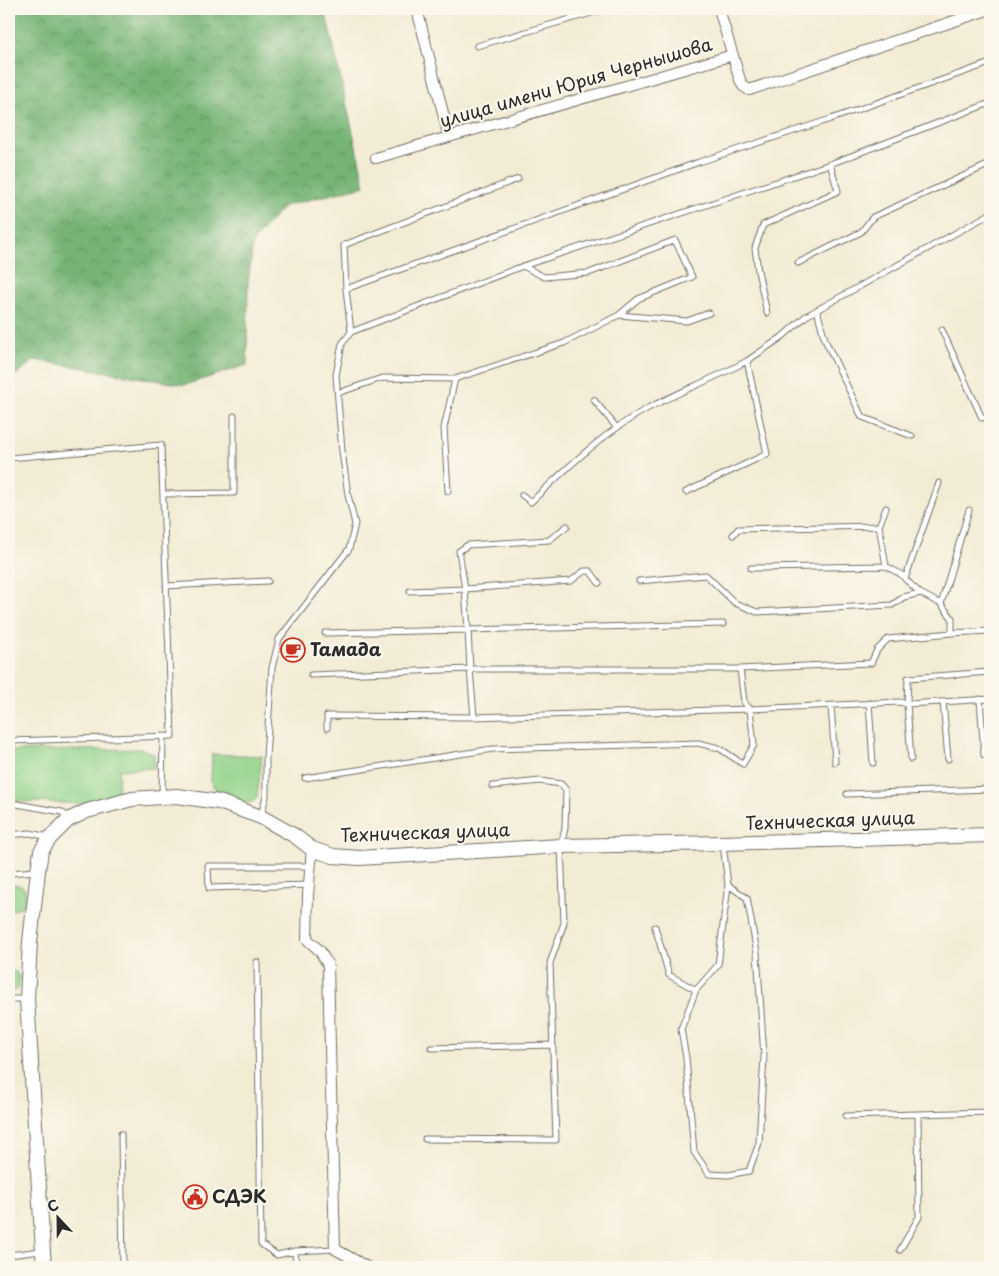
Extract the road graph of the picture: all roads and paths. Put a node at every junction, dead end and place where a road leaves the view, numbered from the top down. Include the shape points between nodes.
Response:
1 (417, 9) edge
2 (604, 9) edge
3 (719, 9) edge
4 (990, 9) edge
5 (477, 46) dead end
6 (733, 55) junction
7 (990, 63) edge
8 (990, 103) edge
9 (449, 137) junction
10 (376, 158) dead end
11 (830, 164) junction
12 (990, 164) edge
13 (518, 179) dead end
14 (990, 214) edge
15 (798, 263) dead end
16 (522, 266) junction
17 (346, 289) junction
18 (817, 310) junction
19 (709, 313) dead end
20 (767, 313) dead end
21 (619, 315) junction
22 (942, 330) dead end
23 (351, 332) junction
24 (747, 362) junction
25 (454, 379) junction
26 (338, 393) junction
27 (594, 400) dead end
28 (990, 415) edge
29 (234, 416) dead end
30 (617, 428) junction
31 (912, 436) dead end
32 (9, 458) edge
33 (939, 483) dead end
34 (448, 491) dead end
35 (686, 492) dead end
36 (163, 494) junction
37 (522, 494) dead end
38 (886, 508) dead end
39 (969, 510) dead end
40 (567, 526) dead end
41 (879, 526) junction
42 (733, 535) dead end
43 (886, 566) junction
44 (751, 568) dead end
45 (904, 579) junction
46 (268, 581) dead end
47 (639, 581) dead end
48 (599, 584) dead end
49 (166, 586) junction
50 (465, 590) junction
51 (410, 591) dead end
52 (920, 593) junction
53 (941, 604) junction
54 (723, 624) dead end
55 (468, 630) junction
56 (990, 631) edge
57 (325, 633) dead end
58 (952, 633) junction
59 (470, 669) junction
60 (740, 669) junction
61 (990, 672) edge
62 (311, 675) dead end
63 (990, 699) edge
64 (980, 700) junction
65 (943, 702) junction
66 (869, 703) junction
67 (907, 704) junction
68 (831, 705) junction
69 (750, 709) junction
70 (474, 717) junction
71 (327, 728) dead end
72 (164, 736) junction
73 (9, 741) edge
74 (984, 755) dead end
75 (911, 759) dead end
76 (948, 759) dead end
77 (834, 762) dead end
78 (873, 763) dead end
79 (305, 778) dead end
80 (492, 786) dead end
81 (990, 789) edge
82 (847, 794) dead end
83 (162, 797) junction
84 (9, 804) edge
85 (261, 817) junction
86 (68, 820) junction
87 (9, 834) edge
88 (990, 835) edge
89 (50, 838) junction
90 (722, 843) junction
91 (561, 846) junction
92 (312, 849) junction
93 (312, 866) junction
94 (38, 871) junction
95 (9, 873) edge
96 (310, 885) junction
97 (728, 885) junction
98 (655, 927) dead end
99 (257, 962) dead end
100 (696, 990) junction
101 (9, 999) edge
102 (27, 999) junction
103 (553, 1045) junction
104 (432, 1048) dead end
105 (990, 1112) edge
106 (918, 1114) junction
107 (846, 1116) dead end
108 (120, 1134) dead end
109 (426, 1139) dead end
110 (335, 1249) junction
111 (296, 1250) junction
112 (900, 1250) dead end
113 (44, 1251) junction
114 (9, 1255) edge
115 (44, 1267) edge
116 (123, 1267) edge
117 (296, 1267) edge
118 (367, 1267) edge

1 - 9 street
2 - 5 lane
3 - 6 street
4 - 6 street, улица имени Юрия Чернышова via 750,90 743,86
6 - 9 street, улица имени Юрия Чернышова
7 - 17 lane via 698,162
8 - 11 lane
9 - 10 street, улица имени Юрия Чернышова
11 - 16 lane
11 - 20 lane via 838,191 763,225 754,248
12 - 15 lane via 873,217 861,232
13 - 17 lane via 344,245
14 - 18 lane
16 - 21 lane via 544,277 589,272 675,240 692,277 638,299
16 - 23 lane
17 - 23 lane
18 - 24 lane
18 - 31 lane via 825,340 862,417
19 - 21 lane via 687,321
21 - 25 lane via 564,343
22 - 28 lane via 982,418
23 - 26 lane via 342,344 336,375
24 - 30 lane via 650,408
24 - 35 lane via 767,454
25 - 26 lane via 382,378
25 - 34 lane via 444,428
26 - 85 lane via 348,495 355,524 350,549 279,639 272,668 266,796
27 - 30 lane
29 - 36 lane via 234,493
30 - 37 lane via 531,502
32 - 36 lane via 161,445
33 - 45 lane
36 - 49 lane
38 - 41 lane
39 - 53 lane
40 - 50 lane via 550,540 468,545 459,551
41 - 42 lane via 738,528
41 - 43 lane
43 - 44 lane
43 - 45 lane
45 - 52 lane
46 - 49 lane
47 - 52 lane via 706,575 735,602 757,612 892,605 904,597
48 - 50 lane via 590,571 584,571 571,581
49 - 72 lane via 172,736
50 - 51 lane
50 - 55 lane
52 - 53 lane
53 - 58 lane via 952,618
54 - 55 lane
55 - 57 lane
55 - 59 lane
56 - 58 lane
58 - 60 lane via 888,639 877,650 871,663
59 - 60 lane
59 - 62 lane
59 - 70 lane
60 - 69 lane via 744,702
61 - 67 lane via 908,678
63 - 64 lane
64 - 65 lane
64 - 74 lane
65 - 67 lane
65 - 76 lane
66 - 67 lane
66 - 68 lane
66 - 78 lane
67 - 75 lane
68 - 69 lane
68 - 77 lane
69 - 70 lane
69 - 79 lane via 754,745 742,764 719,748 698,743 493,749
70 - 71 lane via 327,716
72 - 73 lane
72 - 83 lane
80 - 91 lane via 540,781 561,784 566,790
81 - 82 lane
83 - 85 street, Техническая улица via 219,802
83 - 86 street, Техническая улица via 132,799
84 - 86 lane via 62,812
85 - 92 street, Техническая улица
86 - 89 street, Техническая улица
87 - 89 lane via 30,833
88 - 90 street, Техническая улица
89 - 94 street, Техническая улица via 41,851
90 - 91 street, Техническая улица
90 - 97 lane
91 - 92 street, Техническая улица via 358,858 333,856
91 - 103 lane via 564,923 550,963
92 - 93 street
93 - 96 street
93 - 96 lane via 208,866 209,888
94 - 95 lane
94 - 102 street, Техническая улица
96 - 110 street via 307,939 320,950 328,965
97 - 100 lane via 718,964
97 - 100 lane via 747,898 757,953 764,1056 759,1143 749,1171 709,1174 694,1152 681,1029
98 - 100 lane via 669,975
99 - 111 lane via 261,1244 278,1255
101 - 102 lane
102 - 113 street, Техническая улица
103 - 104 lane
103 - 109 lane via 556,1140
105 - 106 lane
106 - 107 lane
106 - 112 lane via 919,1218
108 - 116 lane
110 - 111 lane
110 - 118 street
111 - 117 lane
113 - 114 lane
113 - 115 street, Техническая улица

